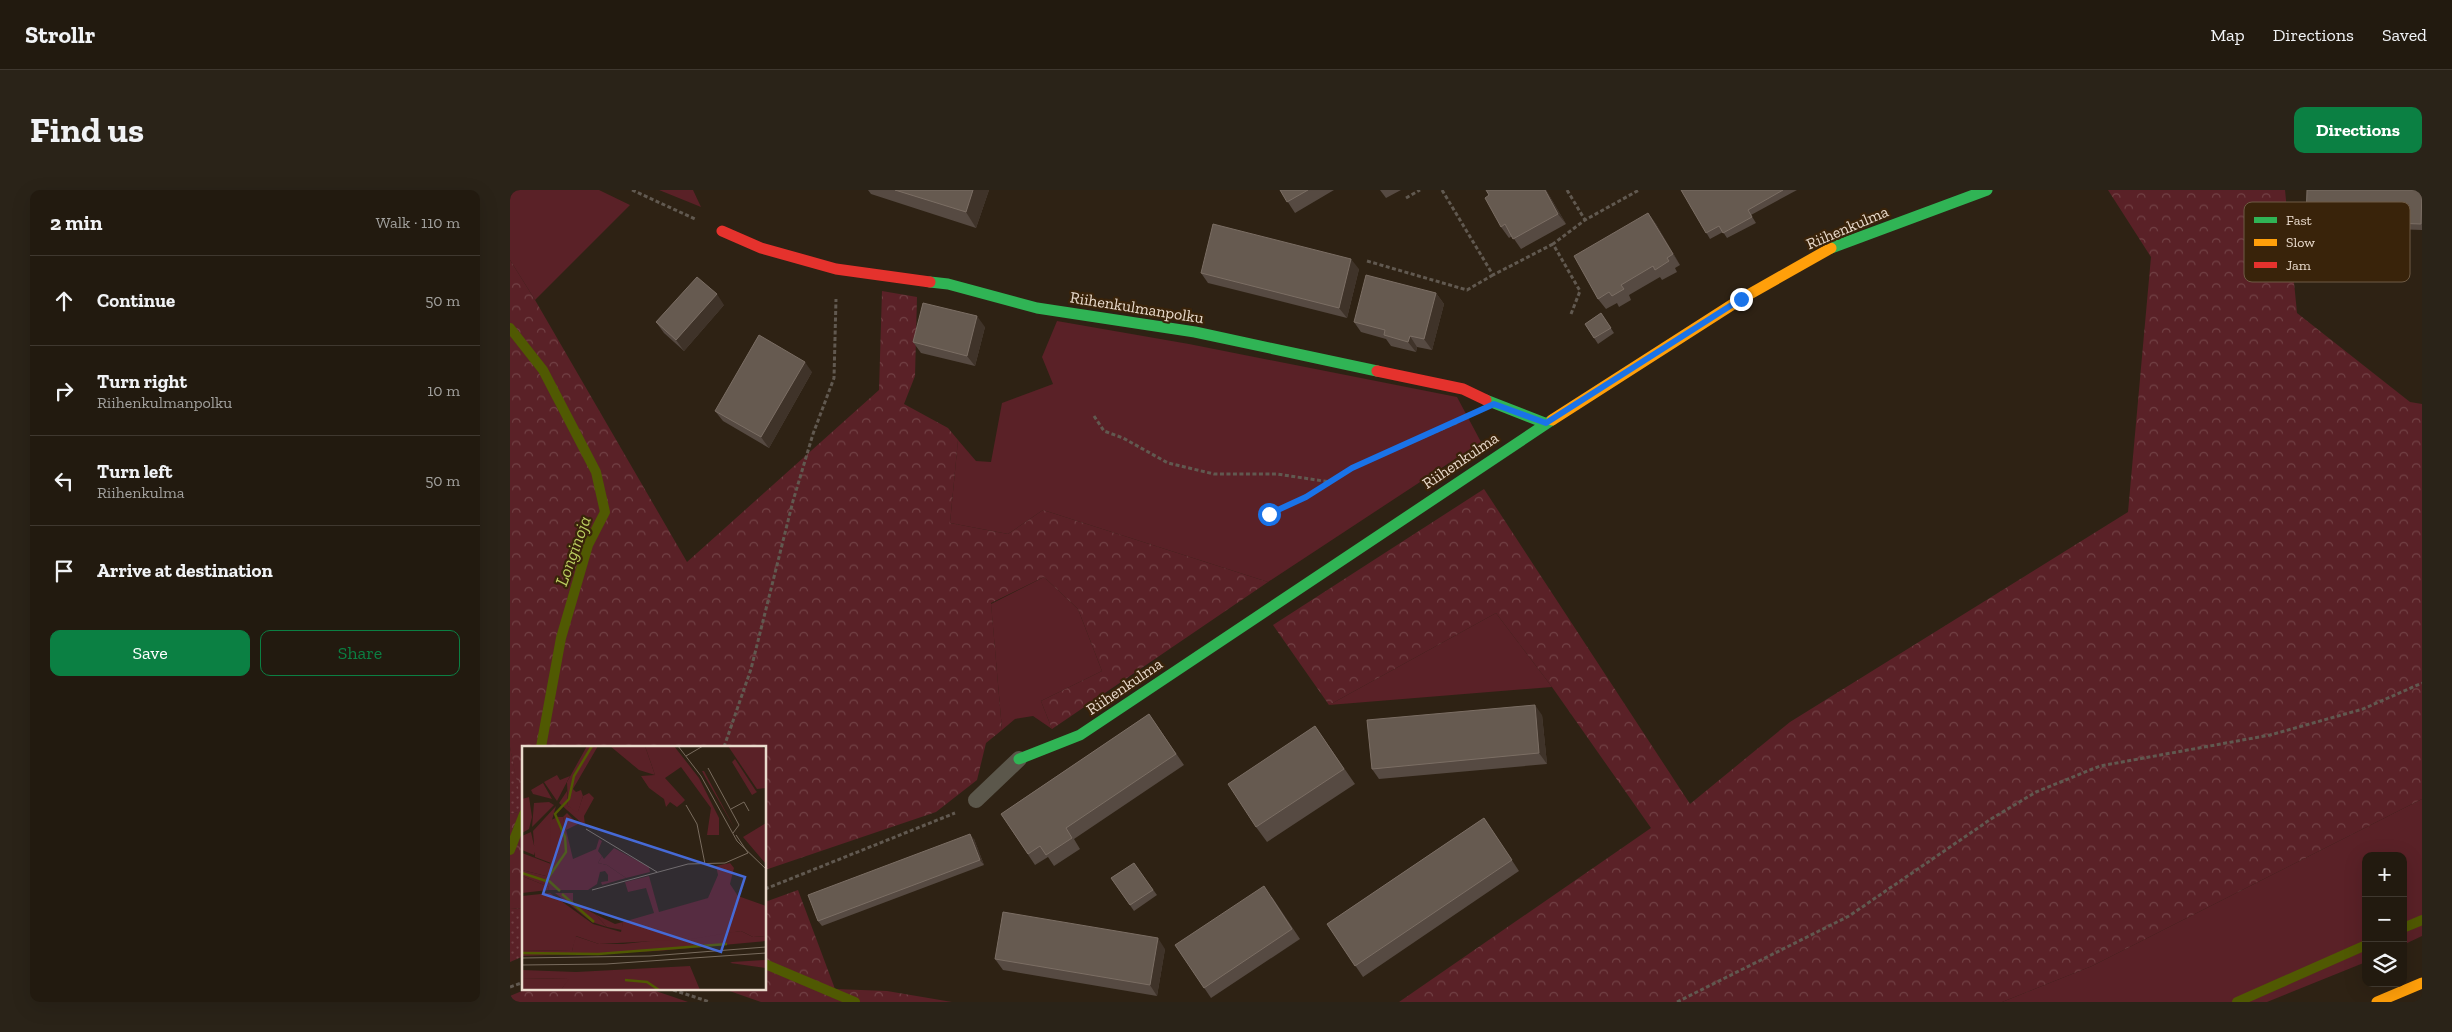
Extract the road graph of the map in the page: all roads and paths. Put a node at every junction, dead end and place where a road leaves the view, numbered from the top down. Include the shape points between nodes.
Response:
1 (632, 190) edge
2 (1420, 190) edge
3 (1442, 190) edge
4 (1572, 190) edge
5 (1640, 190) edge
6 (1986, 190) edge
7 (1568, 192) edge
8 (1406, 198) dead end
9 (1585, 220) junction
10 (722, 231) joint
11 (1553, 244) junction
12 (1367, 260) dead end
13 (836, 269) junction
14 (1493, 275) junction
15 (1571, 314) dead end
16 (1494, 404) junction
17 (1094, 416) dead end
18 (1546, 423) junction
19 (1330, 482) junction
20 (1269, 514) dead end
21 (2422, 684) edge
22 (724, 746) edge
23 (1019, 759) joint
24 (976, 800) joint
25 (766, 889) edge
26 (522, 983) edge
27 (2422, 983) edge
28 (510, 987) edge
29 (673, 990) edge
30 (710, 1002) edge
31 (1677, 1002) edge
32 (2377, 1002) edge

1 - 10 path
2 - 8 path
3 - 14 path
4 - 7 path
5 - 9 path
6 - 18 main road, Riihenkulma via 1828,249 1741,299
7 - 9 path
9 - 11 path
10 - 13 main road, Riihenkulmanpolku via 761,248
11 - 14 path
11 - 15 path via 1580,292
12 - 14 path via 1467,290
13 - 16 main road, Riihenkulmanpolku via 948,284 1037,308 1195,332 1463,389
13 - 22 path via 834,378 793,501 751,669
16 - 18 main road, Riihenkulmanpolku
16 - 19 path via 1352,468
17 - 19 path via 1104,431 1168,463 1214,474 1277,474
18 - 23 main road, Riihenkulma via 1080,735
19 - 20 path
21 - 31 path via 2363,709 2270,735 2100,766 2036,792 1849,916
23 - 24 lane
24 - 25 path via 960,811
26 - 28 path
27 - 32 main road
29 - 30 path

